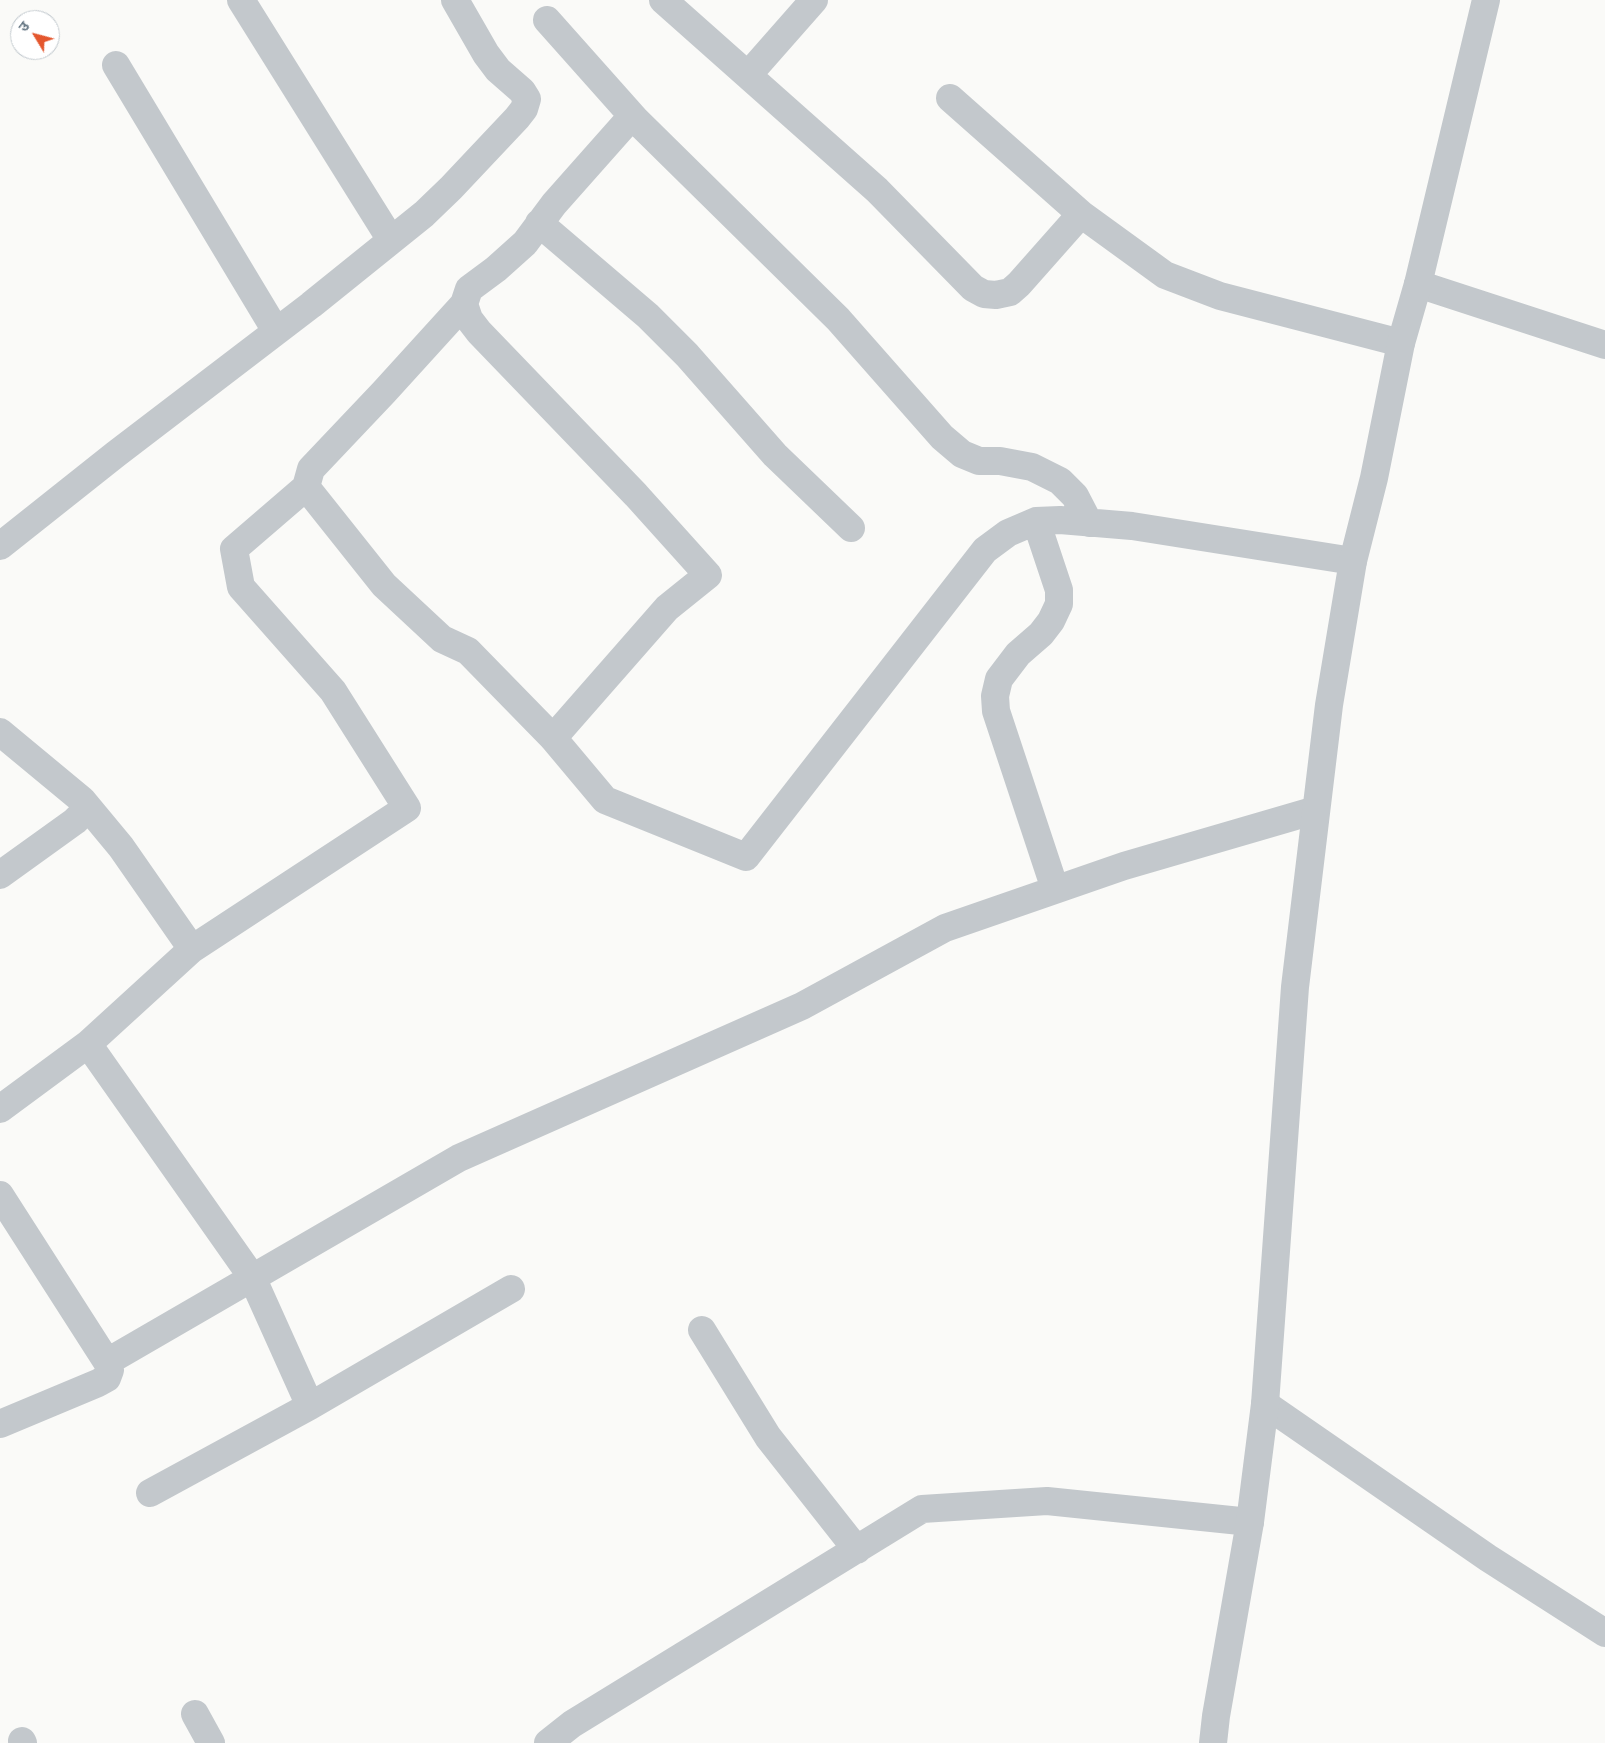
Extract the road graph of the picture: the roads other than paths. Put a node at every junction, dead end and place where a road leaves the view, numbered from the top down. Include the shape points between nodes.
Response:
1 (241, 0) edge
2 (455, 0) edge
3 (663, 0) edge
4 (814, 0) edge
5 (1486, 0) edge
6 (547, 20) dead end
7 (116, 65) dead end
8 (748, 75) junction
9 (950, 98) dead end
10 (632, 116) junction
11 (1081, 214) junction
12 (539, 223) junction
13 (391, 240) junction
14 (1418, 284) junction
15 (464, 304) junction
16 (276, 331) junction
17 (1401, 343) junction
18 (1605, 345) edge
19 (306, 487) junction
20 (1036, 521) junction
21 (1089, 523) junction
22 (851, 528) dead end
23 (0, 546) edge
24 (1353, 561) junction
25 (0, 732) edge
26 (553, 738) junction
27 (85, 805) junction
28 (1316, 810) junction
29 (0, 875) edge
30 (1054, 889) junction
31 (192, 949) junction
32 (88, 1044) junction
33 (0, 1109) edge
34 (0, 1195) edge
35 (252, 1277) junction
36 (512, 1289) dead end
37 (702, 1330) dead end
38 (108, 1362) junction
39 (1265, 1404) junction
40 (310, 1406) junction
41 (0, 1424) edge
42 (150, 1493) dead end
43 (1250, 1522) junction
44 (857, 1550) junction
45 (1605, 1633) edge
46 (196, 1714) dead end
47 (211, 1743) edge
48 (548, 1743) edge
49 (1212, 1743) edge

1 - 13 street
2 - 13 street via 494,65 527,98 524,109 451,188
3 - 8 street
4 - 8 street
5 - 14 street
6 - 10 street
7 - 16 street
8 - 11 street via 877,190 972,288 984,294 1010,292
9 - 11 street
10 - 12 street
10 - 21 street via 838,319 942,438 962,454 978,461 1032,467 1060,481 1075,496
11 - 17 street via 1165,275 1220,296
12 - 15 street via 525,243 469,289
12 - 22 street via 648,316 775,455
13 - 16 street
14 - 17 street
14 - 18 street
15 - 19 street via 311,469
15 - 26 street via 469,319 479,332 708,575 667,608
16 - 23 street
17 - 24 street via 1374,478
19 - 26 street via 384,585 442,639 468,651
19 - 31 street via 234,549 241,587 333,691 407,808
20 - 21 street
20 - 26 street via 1008,533 985,550 746,858 605,800
20 - 30 street via 1059,590 1059,604 1041,634 1018,654 999,679 995,696 996,711
21 - 24 street via 1132,526
24 - 28 street via 1329,705
25 - 27 street
27 - 29 street via 76,821
27 - 31 street via 121,847
28 - 30 street
28 - 39 street via 1295,987
30 - 35 street via 945,928 802,1006 459,1158
31 - 32 street
32 - 33 street
32 - 35 street
34 - 38 street
35 - 38 street
35 - 40 street
36 - 40 street
37 - 44 street via 768,1437
38 - 41 street via 107,1378
39 - 43 street
39 - 45 street via 1488,1558
40 - 42 street
43 - 44 street via 1047,1501 922,1509
43 - 49 street
44 - 48 street via 572,1724
46 - 47 street

